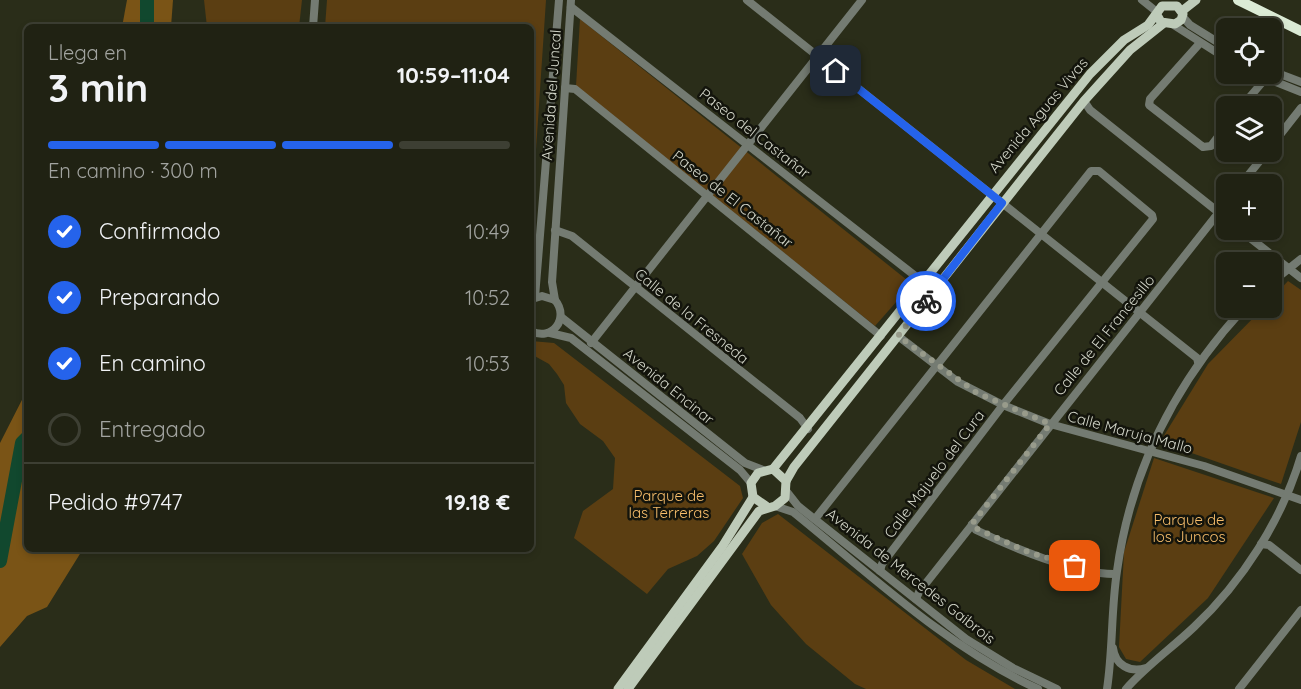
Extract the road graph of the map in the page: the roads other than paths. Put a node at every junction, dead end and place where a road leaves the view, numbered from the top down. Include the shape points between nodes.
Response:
1 (315, 0) edge
2 (559, 0) edge
3 (747, 0) edge
4 (862, 0) edge
5 (1142, 0) edge
6 (1183, 0) edge
7 (1196, 0) edge
8 (1239, 0) edge
9 (571, 3) edge
10 (1166, 3) edge
11 (1157, 14) junction
12 (1182, 14) junction
13 (313, 24) edge
14 (1168, 24) junction
15 (1301, 31) edge
16 (1216, 41) edge
17 (1200, 43) junction
18 (1216, 52) edge
19 (818, 57) junction
20 (1282, 75) edge
21 (1301, 82) edge
22 (1261, 84) edge
23 (1281, 84) edge
24 (565, 88) junction
25 (1301, 92) edge
26 (1251, 96) edge
27 (1084, 101) junction
28 (1301, 108) edge
29 (1282, 132) edge
30 (1216, 139) edge
31 (748, 145) junction
32 (1259, 162) edge
33 (1249, 174) edge
34 (992, 194) junction
35 (708, 197) junction
36 (1002, 203) junction
37 (1216, 210) edge
38 (1216, 216) edge
39 (555, 230) junction
40 (1042, 234) junction
41 (1253, 240) edge
42 (1301, 259) edge
43 (1289, 268) junction
44 (1282, 274) edge
45 (1301, 278) edge
46 (923, 282) junction
47 (1103, 282) junction
48 (534, 287) edge
49 (636, 288) junction
50 (534, 298) edge
51 (555, 300) junction
52 (1140, 312) junction
53 (561, 317) junction
54 (1235, 318) edge
55 (534, 332) edge
56 (550, 333) junction
57 (881, 336) junction
58 (898, 336) junction
59 (591, 343) junction
60 (1198, 362) junction
61 (937, 366) junction
62 (1003, 405) junction
63 (1050, 424) junction
64 (808, 429) junction
65 (1149, 450) junction
66 (1301, 456) edge
67 (768, 470) junction
68 (786, 481) junction
69 (751, 483) junction
70 (787, 492) junction
71 (1286, 494) junction
72 (753, 497) junction
73 (1301, 500) edge
74 (771, 506) junction
75 (815, 519) junction
76 (972, 524) junction
77 (1261, 544) junction
78 (725, 549) junction
79 (1301, 570) edge
80 (880, 571) junction
81 (1116, 574) junction
82 (916, 600) junction
83 (1301, 610) edge
84 (1112, 641) junction
85 (1146, 668) junction
86 (618, 689) edge
87 (628, 689) edge
88 (1038, 689) edge
89 (1057, 689) edge
90 (1107, 689) edge
91 (1126, 689) edge
92 (1239, 689) edge

1 - 13 street
2 - 48 street, Avenida del Juncal
3 - 19 street
4 - 19 street
5 - 11 street
6 - 10 main road
7 - 12 main road
8 - 15 highway
9 - 24 street, Avenida del Juncal
9 - 31 street, Paseo del Castañar
10 - 11 main road, Avenida Aguas Vivas
10 - 12 main road
11 - 14 main road
11 - 34 main road, Avenida Aguas Vivas via 1102,60
12 - 14 main road, Avenida Aguas Vivas via 1177,23
12 - 16 street via 1190,25
14 - 17 street
14 - 27 main road, Avenida Aguas Vivas via 1130,50
17 - 18 street
17 - 30 street via 1150,99 1149,105 1203,147 1211,146
19 - 31 street
19 - 34 street
20 - 21 street
22 - 26 street
23 - 25 street
24 - 35 street, Paseo de El Castañar via 575,89
24 - 39 street, Avenida del Juncal
27 - 36 main road, Avenida Aguas Vivas
27 - 37 street via 1090,110
28 - 29 street
31 - 35 street
31 - 46 street, Paseo del Castañar
32 - 33 street
34 - 36 street
34 - 46 main road, Avenida Aguas Vivas
35 - 49 street
35 - 57 street, Paseo de El Castañar
36 - 40 street
36 - 58 main road, Avenida Aguas Vivas
38 - 52 street, Calle de El Francesillo
39 - 49 street, Calle de la Fresneda via 572,236
39 - 51 street, Avenida del Juncal
40 - 47 street
40 - 47 street, Calle Majuelo del Cura via 1091,171 1099,171 1153,217
40 - 61 street
41 - 43 street
42 - 43 street
43 - 44 street
43 - 45 street
46 - 57 main road, Avenida Aguas Vivas
47 - 52 street
47 - 62 street, Calle Majuelo del Cura
49 - 59 street
49 - 64 street, Calle de la Fresneda via 800,418
50 - 51 street
51 - 53 street, Avenida del Juncal
52 - 60 street
52 - 63 street, Calle de El Francesillo
53 - 56 street
53 - 59 street, Avenida Encinar
54 - 60 street
55 - 56 street, Avenida Encinar
56 - 69 street, Avenida Encinar via 563,334 586,349 740,470
57 - 64 main road, Avenida Aguas Vivas
58 - 61 street, Calle Maruja Mallo
58 - 68 main road, Avenida Aguas Vivas
59 - 67 street, Avenida Encinar via 745,463
60 - 65 street via 1163,418
61 - 62 street, Calle Maruja Mallo via 958,382
61 - 75 street
62 - 63 street, Calle Maruja Mallo
62 - 80 street, Calle Majuelo del Cura
63 - 65 street, Calle Maruja Mallo
63 - 76 street, Calle de El Francesillo
64 - 67 main road, Avenida Aguas Vivas
65 - 71 street, Calle Maruja Mallo
65 - 81 street via 1124,527
66 - 71 street
67 - 68 main road
67 - 69 main road
68 - 70 main road
69 - 72 main road
70 - 74 main road via 780,503
70 - 75 street, Avenida de Mercedes Gaibrois
71 - 73 street, Calle Maruja Mallo
71 - 77 street
72 - 74 main road
72 - 78 main road
74 - 78 main road via 759,511
74 - 88 street, Avenida de Mercedes Gaibrois via 793,512 961,646
75 - 80 street, Avenida de Mercedes Gaibrois
76 - 81 street via 987,535 1042,557
76 - 82 street, Calle de El Francesillo
77 - 79 street via 1269,545
77 - 85 street via 1235,582 1198,623
78 - 86 main road
78 - 87 main road
80 - 82 street, Avenida de Mercedes Gaibrois
81 - 84 street
82 - 89 street, Avenida de Mercedes Gaibrois via 966,639
83 - 92 street
84 - 85 street via 1114,655 1121,664 1137,670
84 - 90 street
85 - 91 street

